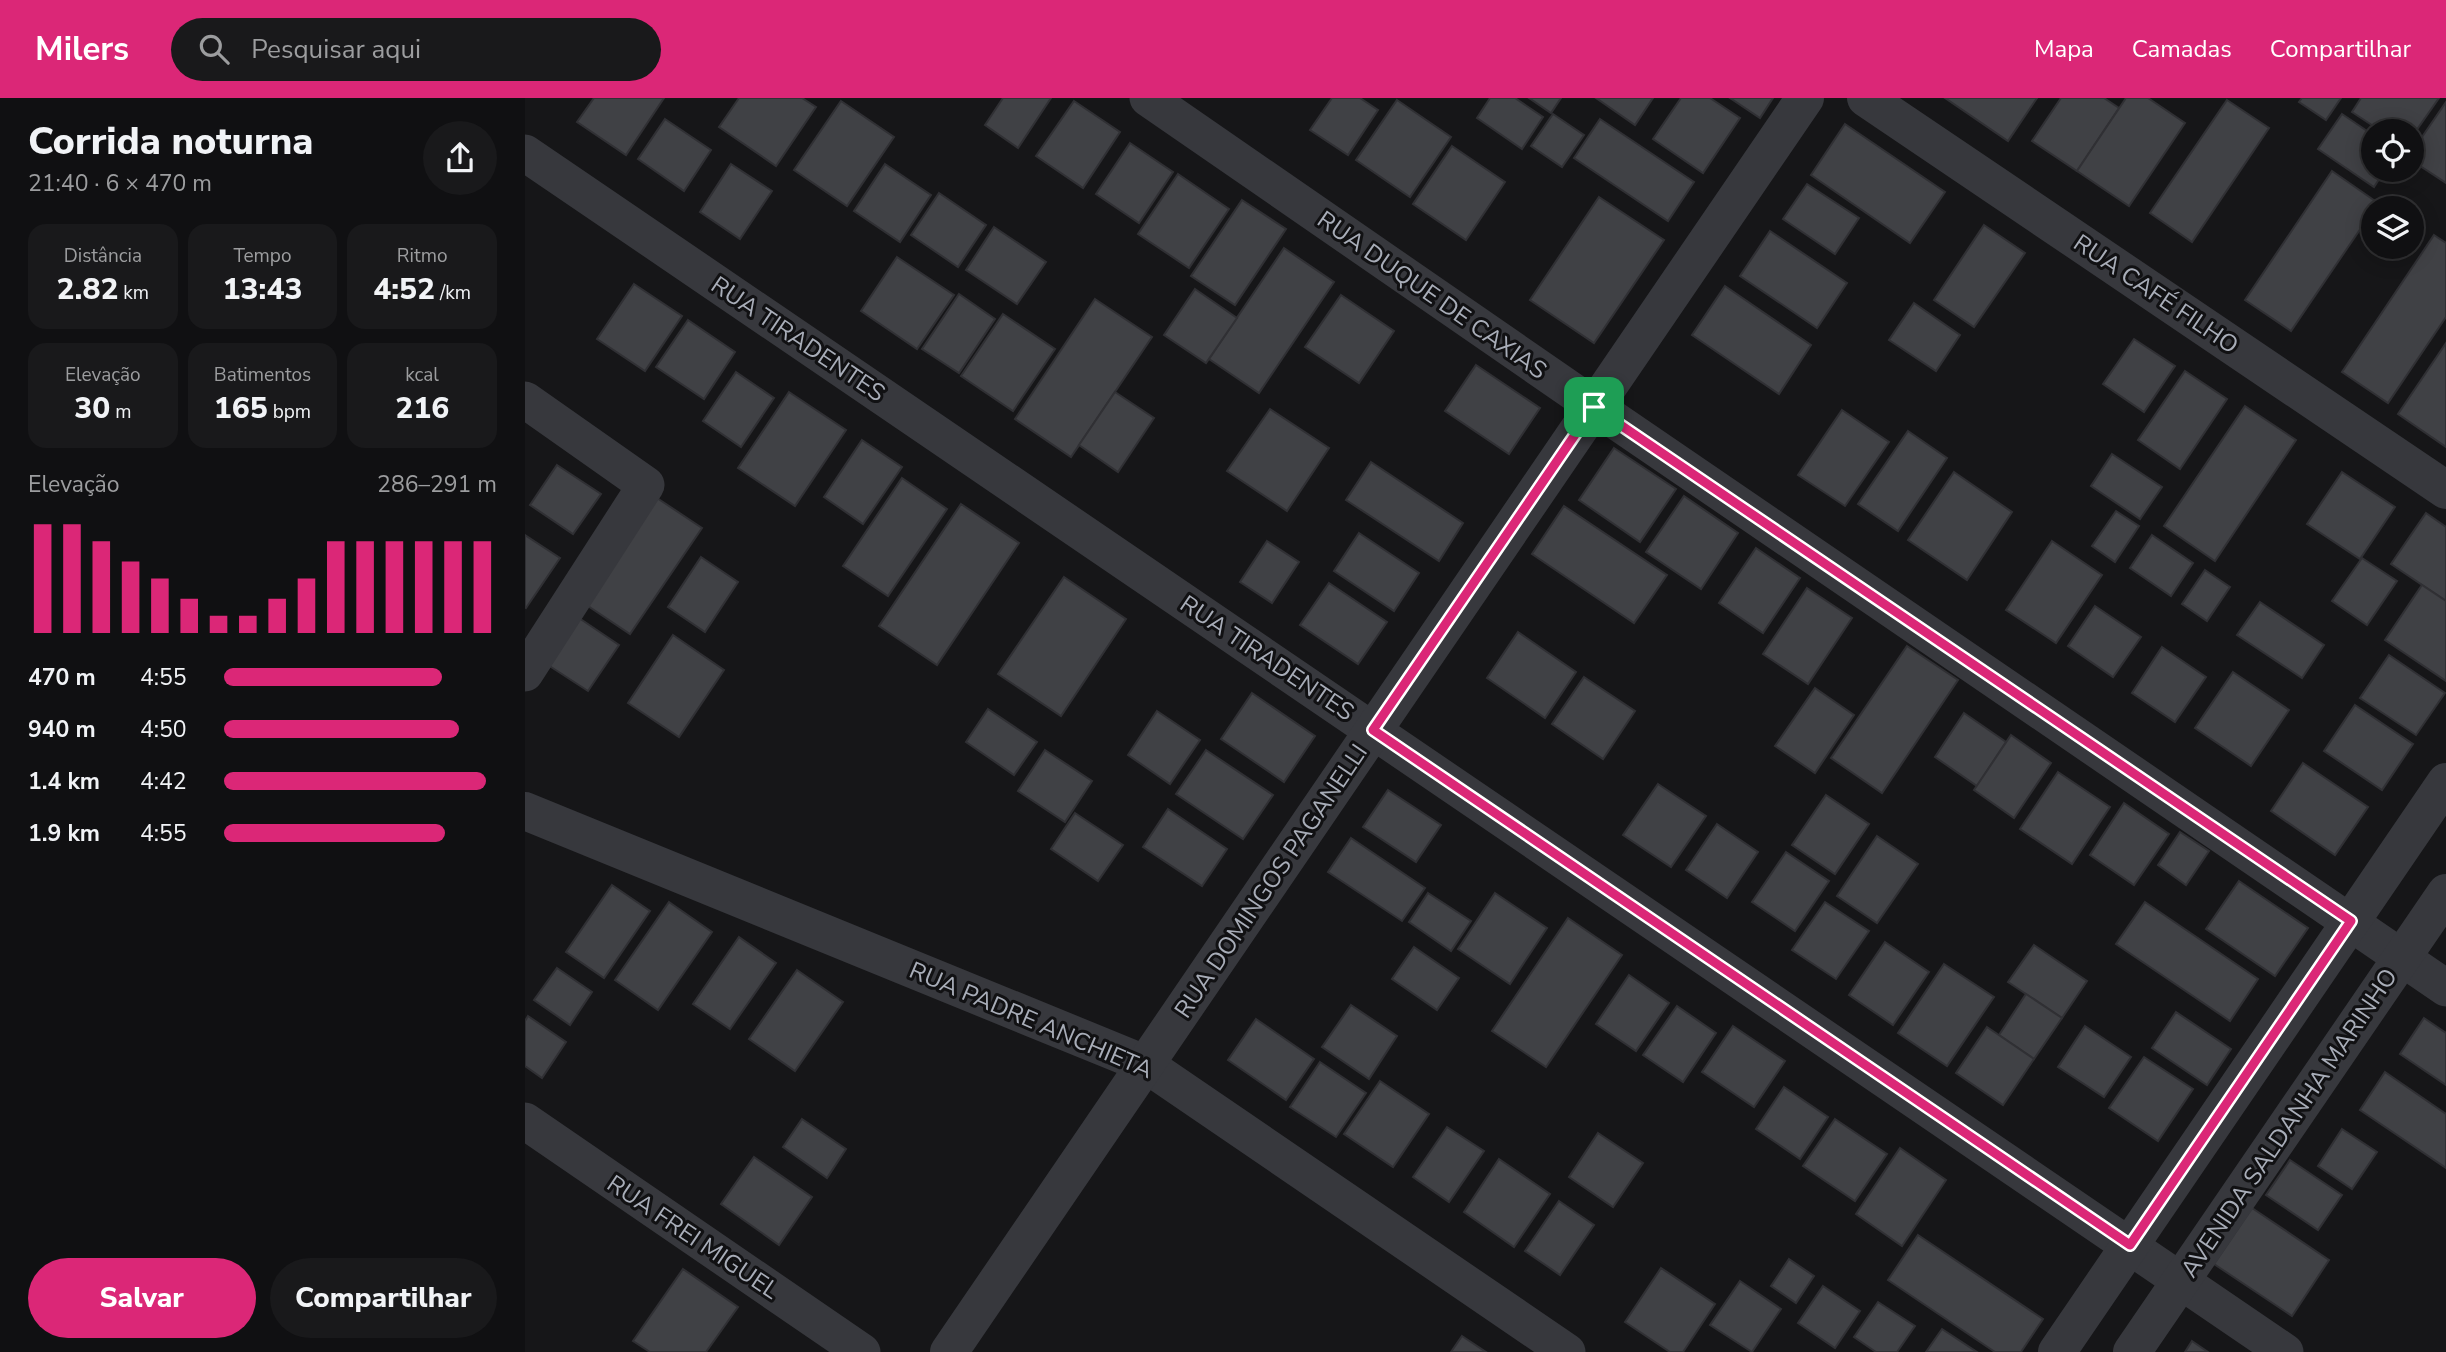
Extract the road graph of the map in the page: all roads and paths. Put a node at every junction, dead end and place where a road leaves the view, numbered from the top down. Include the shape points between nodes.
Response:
1 (1148, 98) edge
2 (1805, 98) edge
3 (1866, 98) edge
4 (525, 153) edge
5 (525, 400) edge
6 (1594, 407) junction
7 (2446, 490) edge
8 (525, 673) edge
9 (1373, 730) junction
10 (2446, 782) edge
11 (525, 811) edge
12 (2446, 893) edge
13 (2351, 921) junction
14 (2402, 958) junction
15 (2446, 988) edge
16 (1145, 1064) junction
17 (525, 1121) edge
18 (2130, 1245) junction
19 (2181, 1281) junction
20 (862, 1352) edge
21 (949, 1352) edge
22 (1567, 1352) edge
23 (2057, 1352) edge
24 (2132, 1352) edge
25 (2285, 1352) edge

1 - 6 street, RUA DUQUE DE CAXIAS
2 - 6 street, RUA DOMINGOS PAGANELLI
3 - 7 street, RUA CAFÉ FILHO
4 - 9 street, RUA TIRADENTES
5 - 8 street via 646,485
6 - 9 street, RUA DOMINGOS PAGANELLI
6 - 13 street, RUA DUQUE DE CAXIAS
9 - 16 street, RUA DOMINGOS PAGANELLI
9 - 18 street, RUA TIRADENTES
10 - 13 street
11 - 16 street, RUA PADRE ANCHIETA
12 - 14 street, AVENIDA SALDANHA MARINHO
13 - 14 street, RUA DUQUE DE CAXIAS
13 - 18 street
14 - 15 street, RUA DUQUE DE CAXIAS
14 - 19 street, AVENIDA SALDANHA MARINHO
16 - 21 street, RUA DOMINGOS PAGANELLI
16 - 22 street, RUA PADRE ANCHIETA
17 - 20 street, RUA FREI MIGUEL
18 - 19 street, RUA TIRADENTES
18 - 23 street
19 - 24 street, AVENIDA SALDANHA MARINHO
19 - 25 street, RUA TIRADENTES

